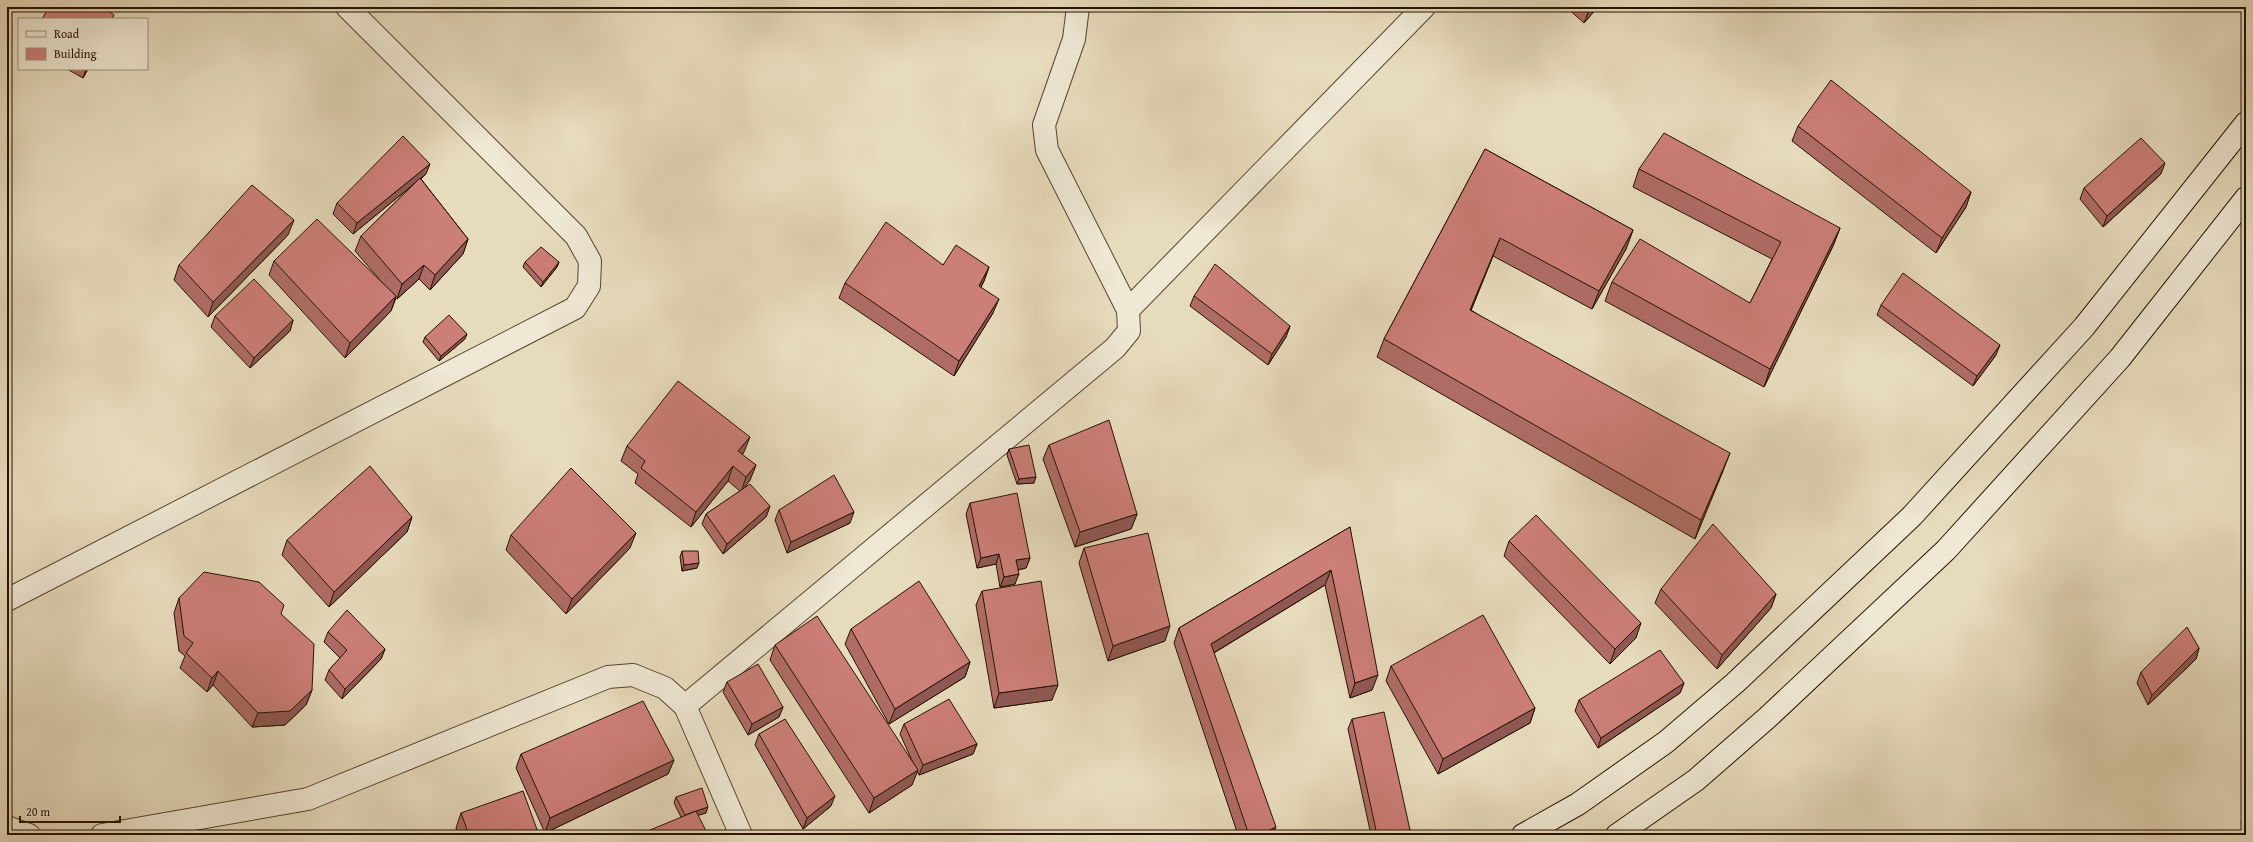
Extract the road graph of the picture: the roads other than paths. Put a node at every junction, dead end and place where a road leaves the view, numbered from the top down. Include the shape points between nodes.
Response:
1 (347, 7) edge
2 (1078, 7) edge
3 (1424, 7) edge
4 (2246, 123) edge
5 (2246, 198) edge
6 (1128, 310) junction
7 (7, 600) edge
8 (685, 706) junction
9 (7, 827) edge
10 (29, 835) edge
11 (102, 835) edge
12 (741, 835) edge
13 (1522, 835) edge
14 (1616, 835) edge

1 - 7 street via 576,236 590,261 589,286 575,308
2 - 6 street via 1074,39 1044,125 1047,150
3 - 6 street
4 - 13 street via 2084,327 1912,516 1736,683 1666,742 1578,804
5 - 14 street via 2120,358 1946,550 1761,723 1696,780
6 - 8 street via 1129,331 1115,348
8 - 11 street via 665,688 633,675 608,677 308,799
8 - 12 street
9 - 10 street

